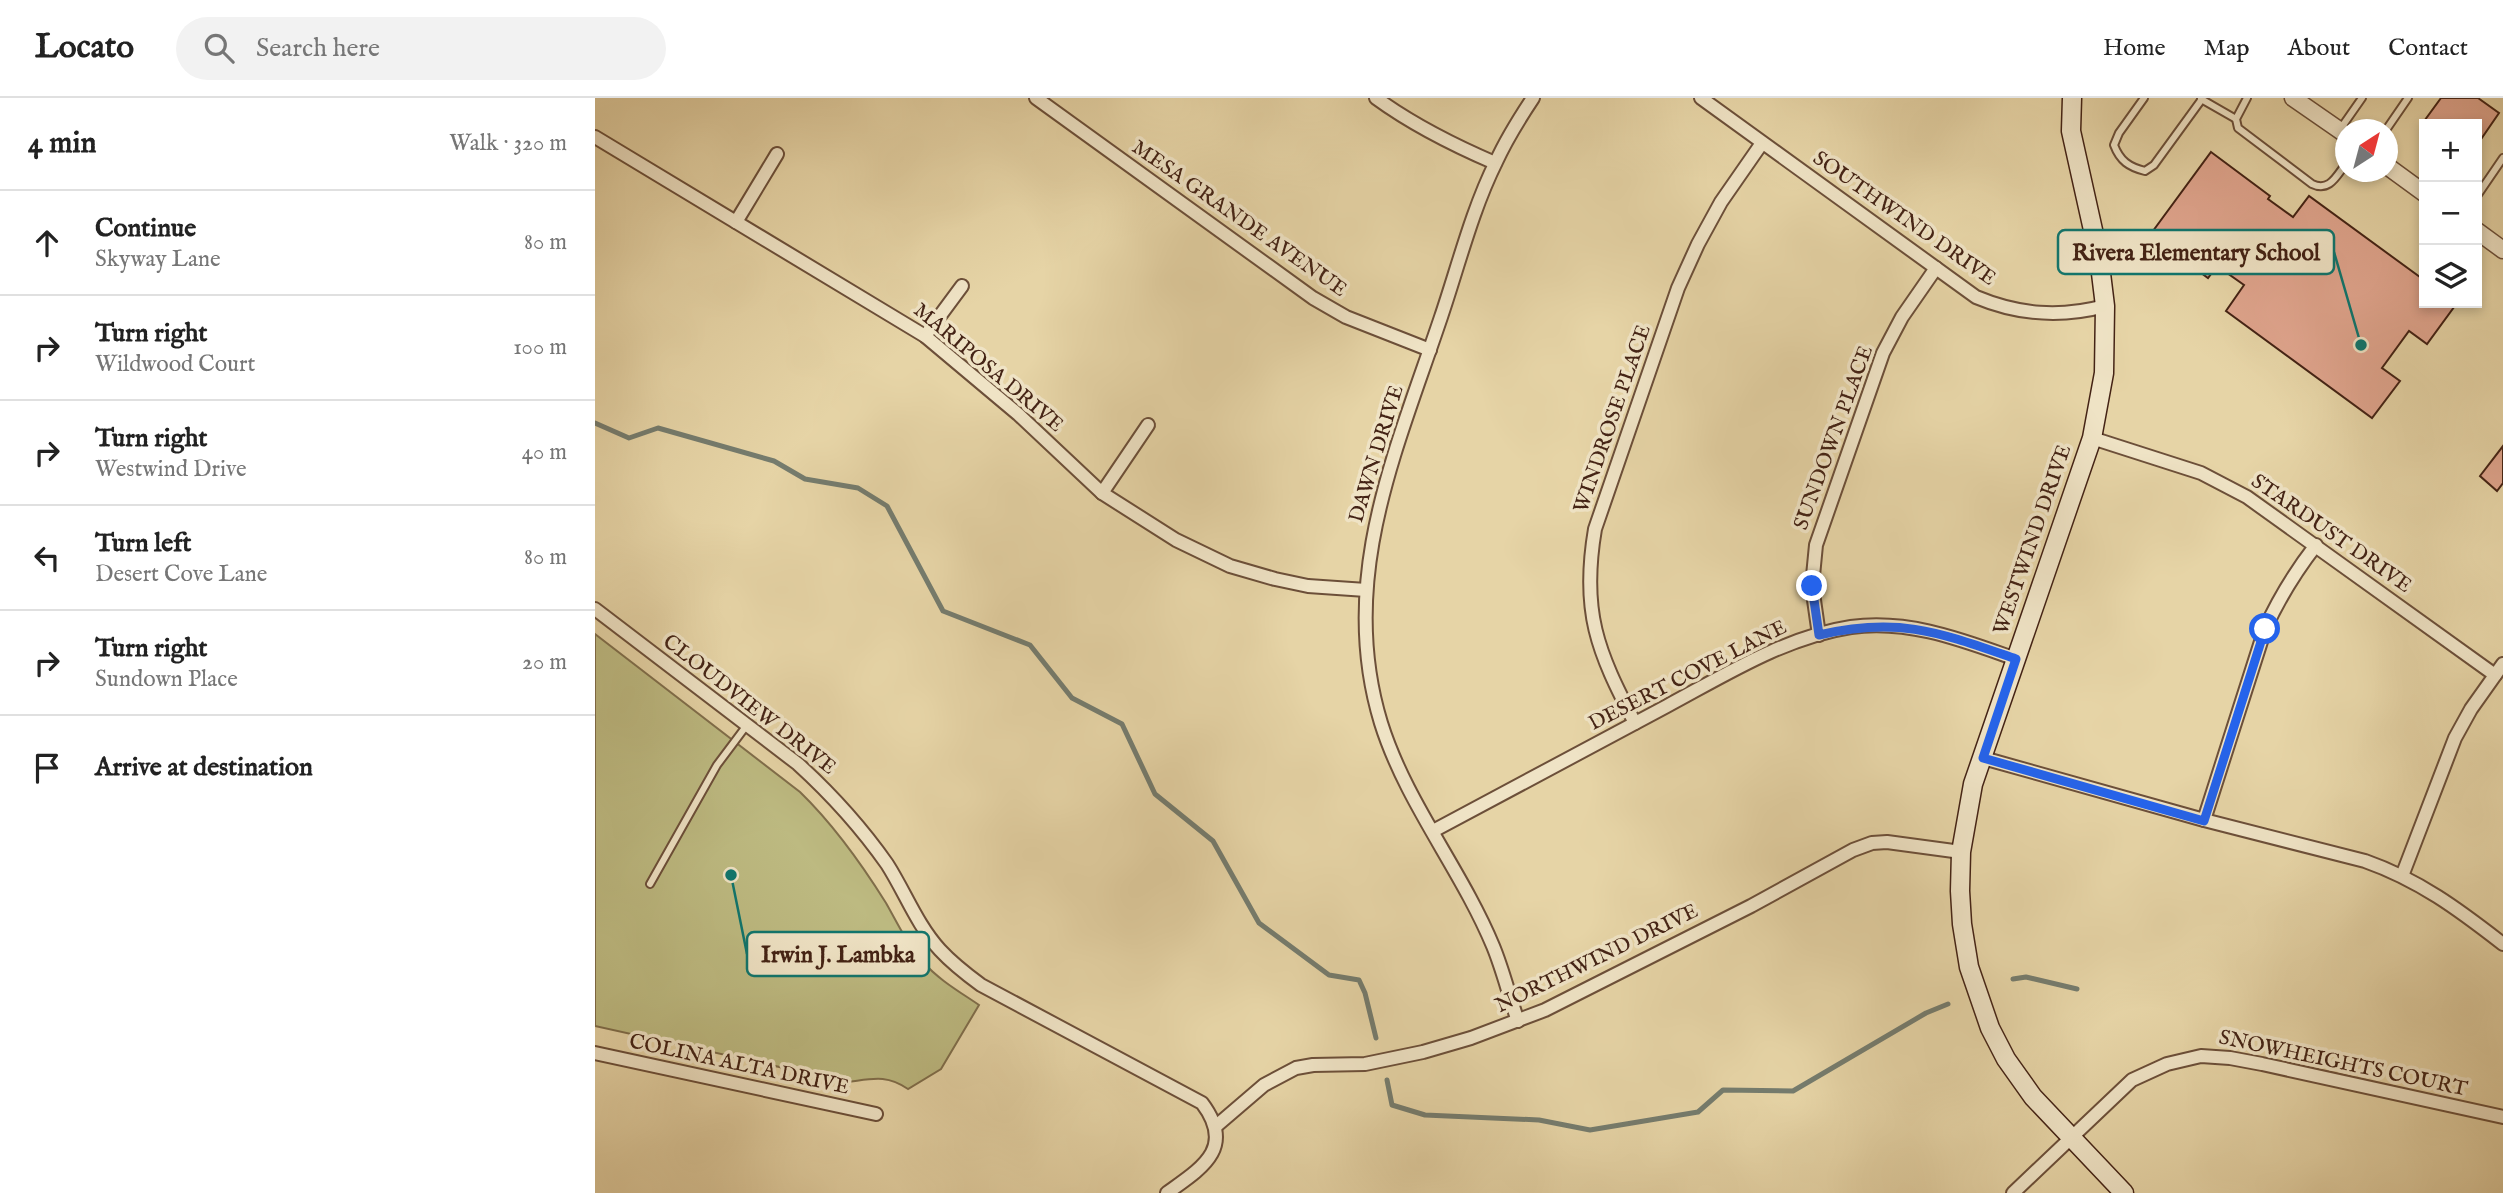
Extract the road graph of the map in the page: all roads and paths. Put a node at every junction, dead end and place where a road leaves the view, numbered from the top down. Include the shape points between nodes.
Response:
1 (1036, 98) edge
2 (1376, 98) edge
3 (1532, 98) edge
4 (1701, 98) edge
5 (2072, 98) edge
6 (2144, 98) edge
7 (2247, 98) edge
8 (2293, 98) edge
9 (2362, 98) edge
10 (2408, 98) edge
11 (2201, 99) edge
12 (2350, 119) edge
13 (2394, 119) edge
14 (2235, 120) junction
15 (2335, 127) edge
16 (595, 137) edge
17 (1762, 143) junction
18 (777, 154) dead end
19 (2503, 158) edge
20 (1495, 163) junction
21 (2398, 174) edge
22 (2335, 179) edge
23 (2419, 189) edge
24 (2482, 190) edge
25 (736, 222) junction
26 (2482, 234) edge
27 (2501, 245) edge
28 (1936, 268) junction
29 (962, 286) dead end
30 (2105, 306) junction
31 (925, 336) junction
32 (1430, 350) junction
33 (1148, 425) dead end
34 (2092, 438) junction
35 (1102, 493) junction
36 (2316, 545) junction
37 (1366, 590) junction
38 (595, 609) edge
39 (1819, 635) junction
40 (2016, 659) junction
41 (2499, 669) edge
42 (1635, 723) junction
43 (747, 725) junction
44 (1983, 758) junction
45 (2204, 821) junction
46 (1433, 831) junction
47 (1961, 852) junction
48 (2402, 876) junction
49 (650, 884) dead end
50 (2503, 944) edge
51 (1518, 1021) junction
52 (595, 1053) edge
53 (876, 1114) dead end
54 (2503, 1117) edge
55 (1215, 1127) junction
56 (2071, 1139) junction
57 (1167, 1193) edge
58 (2013, 1193) edge
59 (2124, 1193) edge

1 - 32 street, MESA GRANDE AVENUE via 1313,299
2 - 20 street via 1453,145
3 - 20 street, DAWN DRIVE
4 - 17 street, SOUTHWIND DRIVE
5 - 30 main road, WESTWIND DRIVE via 2071,131
6 - 11 lane via 2114,145 2118,158 2145,171
7 - 14 lane
8 - 15 street
9 - 12 lane
10 - 13 lane
11 - 14 lane
14 - 22 lane via 2245,135 2320,188
16 - 25 street, MARIPOSA DRIVE
17 - 28 street, SOUTHWIND DRIVE
17 - 42 street, WINDROSE PLACE via 1721,202 1678,288 1595,529 1591,613 1608,673
18 - 25 street
19 - 24 lane
20 - 32 street, DAWN DRIVE
21 - 23 street
25 - 31 street, MARIPOSA DRIVE
26 - 27 street
28 - 30 street, SOUTHWIND DRIVE via 1976,297 2025,312 2063,314
28 - 39 street, SUNDOWN PLACE via 1882,353 1816,545 1812,586
29 - 31 street
30 - 34 main road, WESTWIND DRIVE via 2104,373
31 - 35 street, MARIPOSA DRIVE
32 - 37 street, DAWN DRIVE via 1378,506
33 - 35 street
34 - 36 street, STARDUST DRIVE via 2201,473 2247,496
34 - 40 main road, WESTWIND DRIVE
35 - 37 street, MARIPOSA DRIVE via 1176,540 1230,566 1308,586
36 - 41 street, STARDUST DRIVE
36 - 45 street via 2294,573 2265,629
37 - 46 street, DAWN DRIVE via 1367,644 1381,724 1409,792
38 - 43 street, CLOUDVIEW DRIVE
39 - 40 street, DESERT COVE LANE via 1851,627 1921,629
39 - 42 street, DESERT COVE LANE via 1760,657
40 - 44 main road, WESTWIND DRIVE
41 - 48 street via 2455,738
42 - 46 street, DESERT COVE LANE
43 - 49 lane via 717,765
43 - 55 street, CLOUDVIEW DRIVE via 798,764 861,828 927,932 960,970 1202,1103
44 - 45 street
44 - 47 main road, WESTWIND DRIVE
45 - 48 street via 2365,861
46 - 51 street, DAWN DRIVE via 1493,945
47 - 51 street, NORTHWIND DRIVE via 1887,842 1853,850
47 - 56 main road, WESTWIND DRIVE via 1962,924 1979,1001 2019,1078
48 - 50 street via 2457,908
51 - 55 street, NORTHWIND DRIVE via 1423,1052 1365,1063 1296,1068 1264,1085
52 - 53 street, COLINA ALTA DRIVE
54 - 56 street, SNOWHEIGHTS COURT via 2262,1064 2201,1056 2167,1064 2132,1080
55 - 57 street via 1217,1139 1207,1163
56 - 58 street, SNOWHEIGHTS COURT
56 - 59 main road, WESTWIND DRIVE

